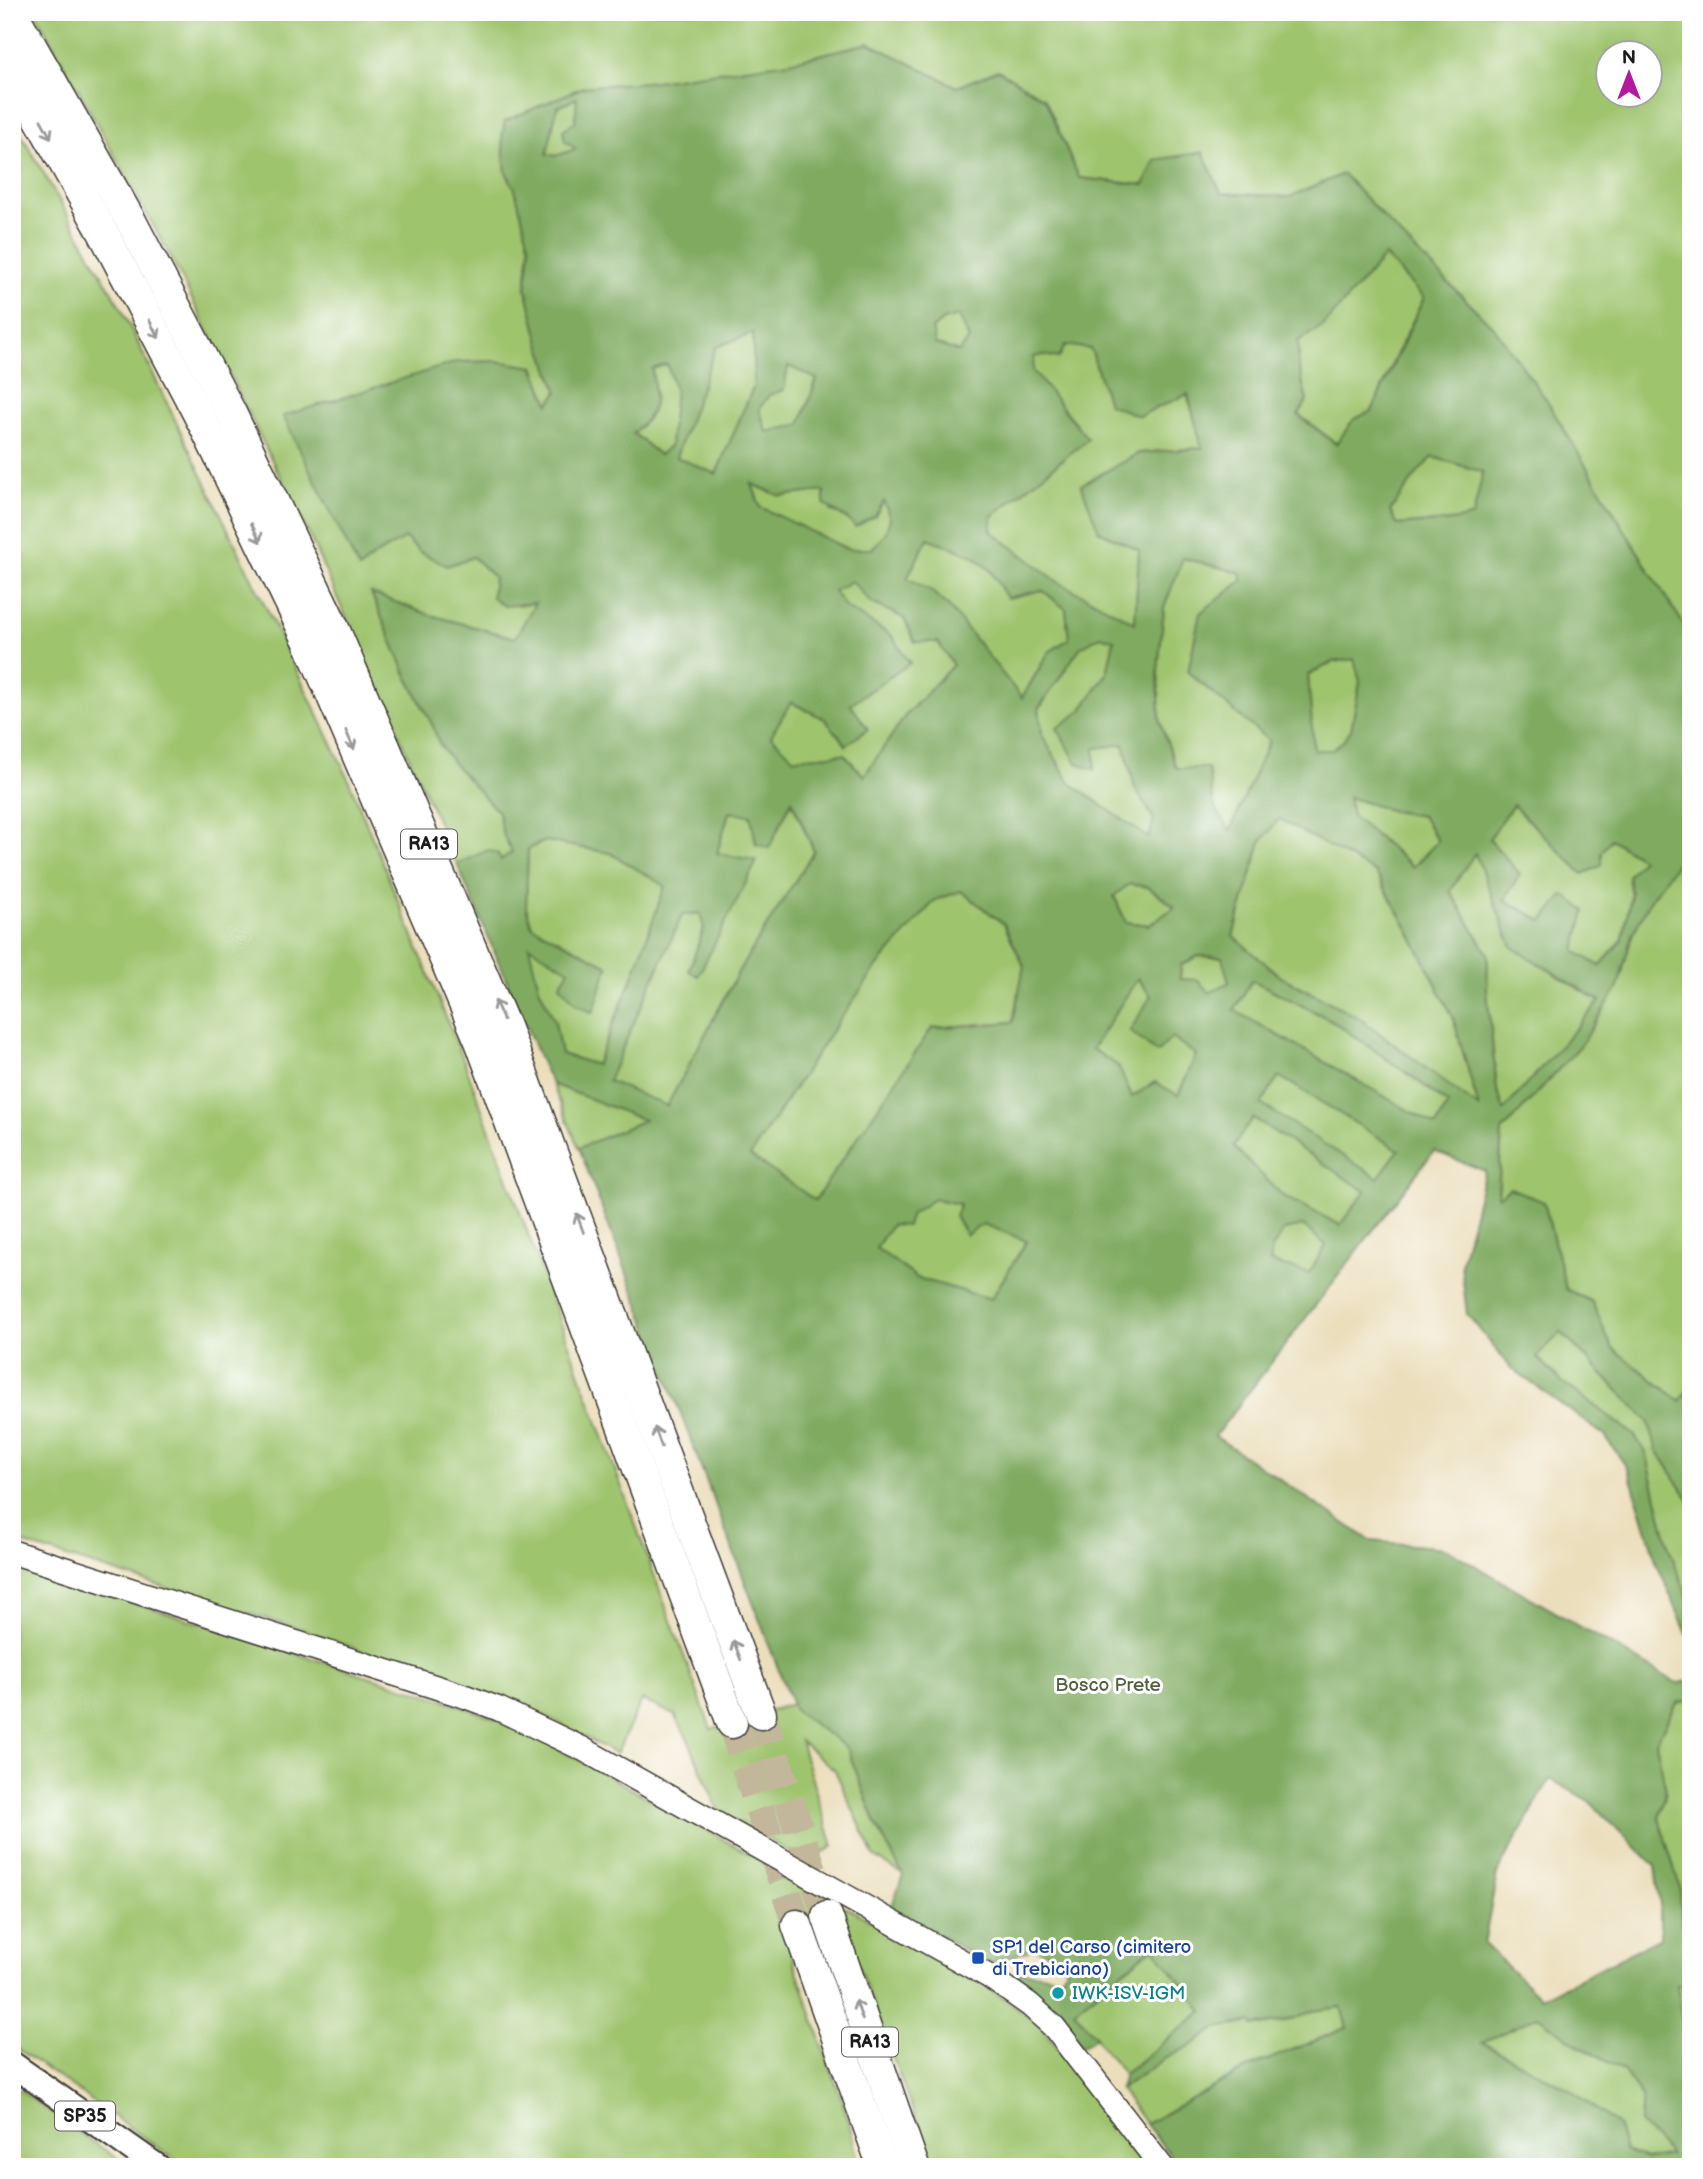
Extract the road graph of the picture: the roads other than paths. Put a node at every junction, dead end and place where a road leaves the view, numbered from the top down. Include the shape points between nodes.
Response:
1 (12, 12) edge
2 (12, 70) edge
3 (12, 1552) edge
4 (761, 1714) tunnel mouth
5 (732, 1723) tunnel mouth
6 (827, 1916) tunnel mouth
7 (797, 1925) tunnel mouth
8 (12, 2064) edge
9 (891, 2105) junction
10 (863, 2116) junction
11 (158, 2167) edge
12 (877, 2167) edge
13 (883, 2167) edge
14 (914, 2167) edge
15 (923, 2167) edge
16 (1162, 2167) edge

4 -> 1 highway, RA13 via 506,1028 333,626 132,223
2 -> 5 highway, RA13 via 204,425 308,640 480,1041
3 - 16 main road via 464,1696 583,1749 990,1977 1030,2005 1066,2042
9 -> 6 highway, RA13
7 - 10 highway, RA13
8 - 11 main road, SP35
9 - 14 highway, RA13
9 - 15 highway
10 - 12 highway
10 - 13 highway, RA13

